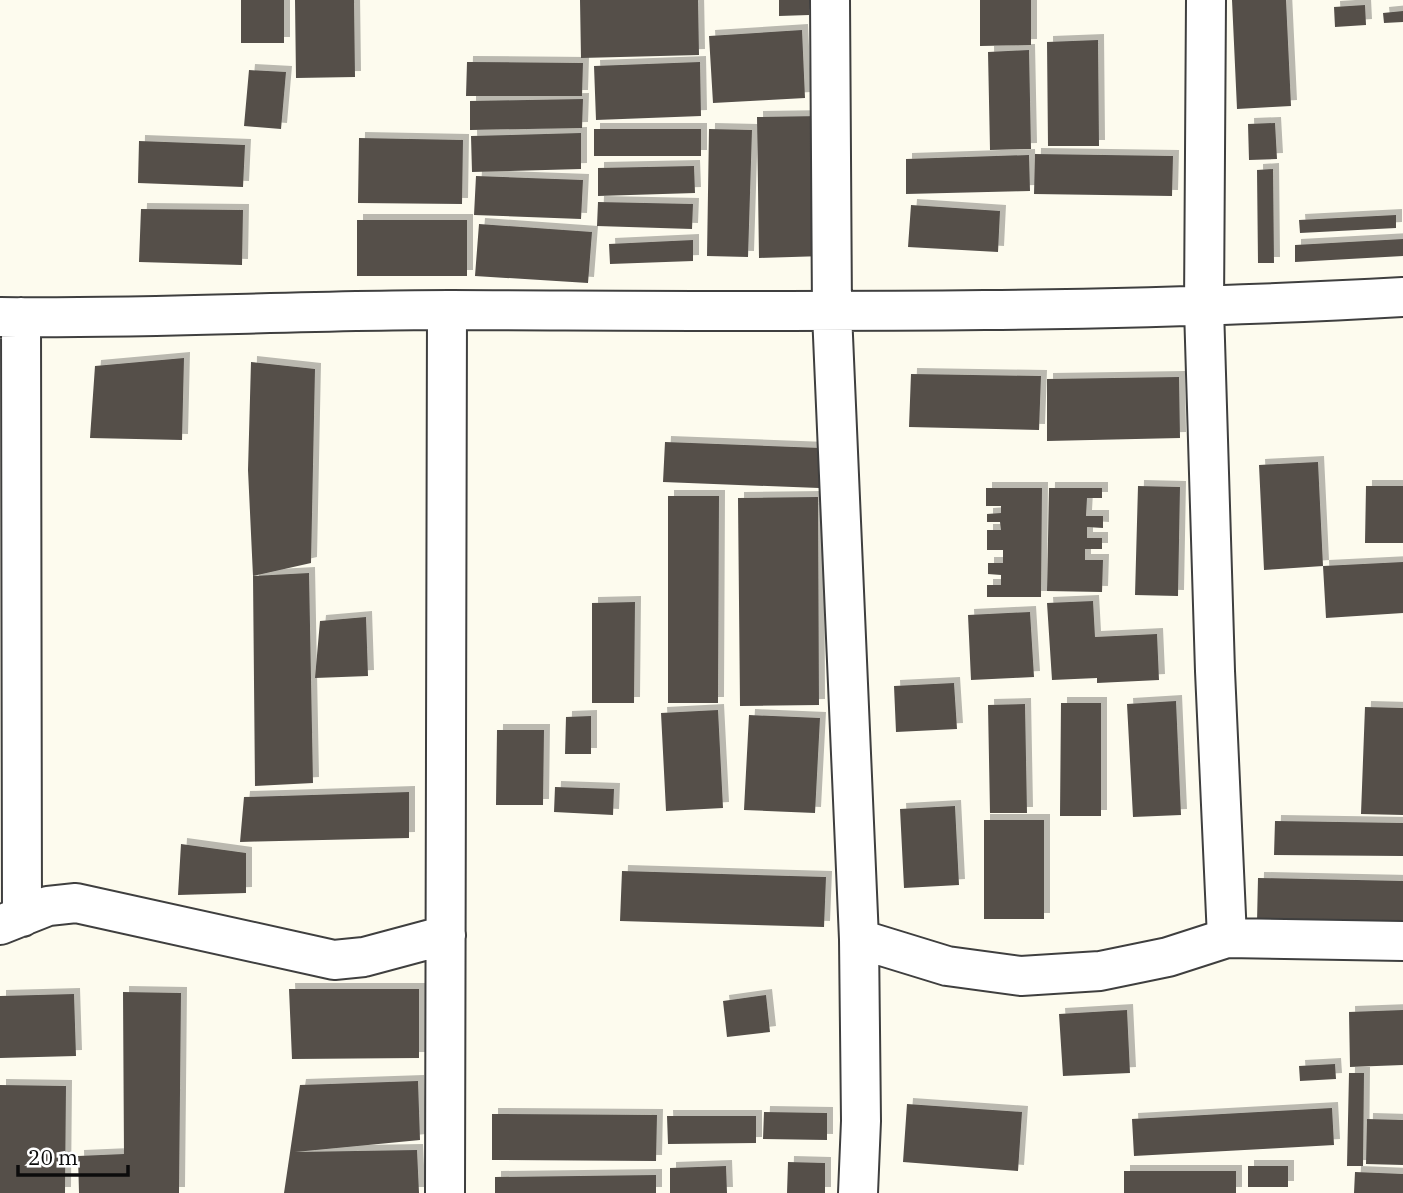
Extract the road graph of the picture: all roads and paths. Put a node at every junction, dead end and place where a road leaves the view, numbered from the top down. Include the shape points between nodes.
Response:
1 (830, 0) edge
2 (1206, 0) edge
3 (1403, 297) edge
4 (1205, 308) junction
5 (447, 310) junction
6 (832, 313) junction
7 (10, 317) edge
8 (11, 921) edge
9 (446, 935) junction
10 (1227, 938) junction
11 (859, 939) junction
12 (1403, 941) edge
13 (446, 1193) edge
14 (858, 1193) edge

1 - 6 street
2 - 4 street
3 - 4 street
4 - 6 street
4 - 10 street
5 - 6 street
5 - 7 street
5 - 9 street
6 - 11 street
7 - 8 street
8 - 9 street via 48,906 76,903 334,960
9 - 13 street
10 - 11 street via 1168,957 1100,971 1021,976 947,966
10 - 12 street
11 - 14 street

